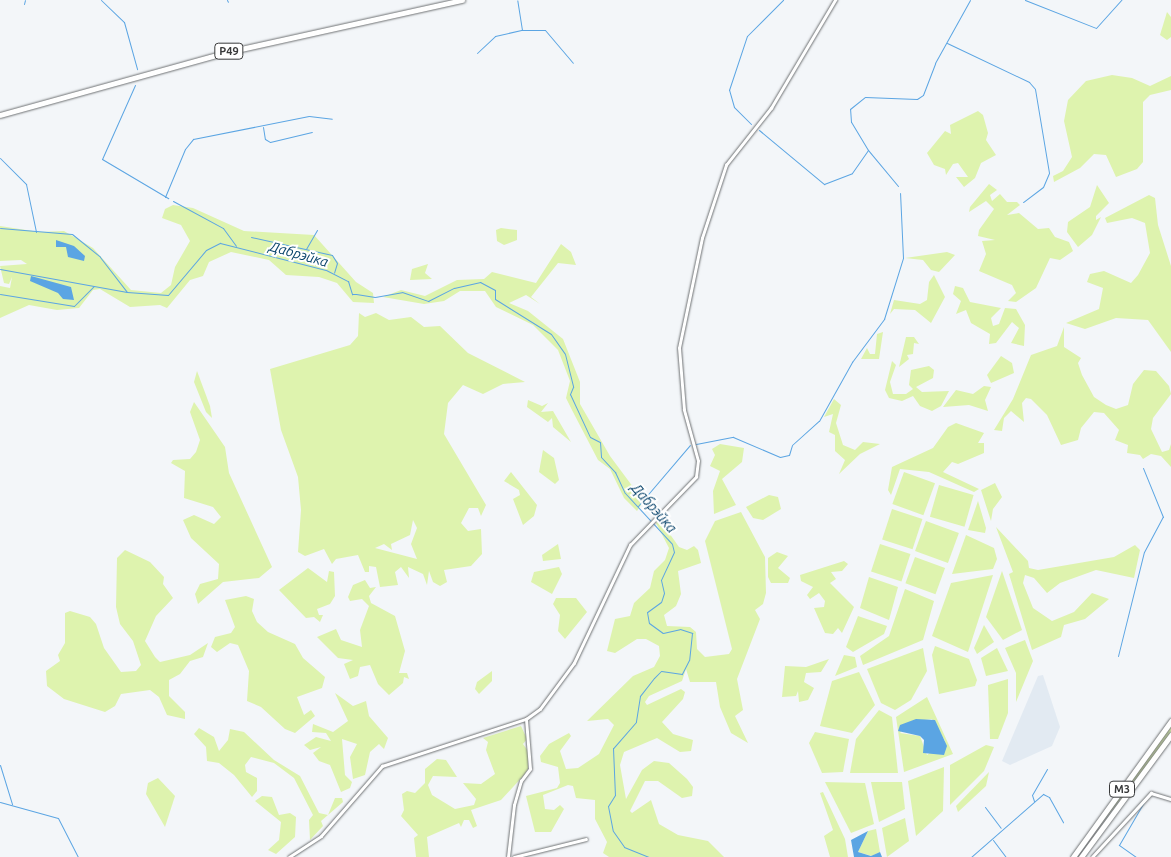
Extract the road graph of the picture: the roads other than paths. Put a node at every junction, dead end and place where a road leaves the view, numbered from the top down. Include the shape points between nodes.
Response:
1 (462, 0) edge
2 (835, 0) edge
3 (0, 115) edge
4 (526, 719) junction
5 (1171, 721) edge
6 (1171, 735) edge
7 (1171, 799) edge
8 (586, 839) dead end
9 (289, 857) edge
10 (507, 857) edge
11 (514, 857) edge
12 (1073, 857) edge
13 (1081, 857) edge
14 (1092, 857) edge

1 - 3 highway, Р49 via 223,53
2 - 4 street via 771,108 735,149 723,174 702,238 679,348 684,410 698,470 692,482 656,516 623,556 574,663 540,709
4 - 9 street via 382,766 321,836
4 - 10 street via 530,769 521,781 514,805
5 - 12 highway, М3
6 - 13 highway, М3
7 - 14 street via 1152,793
8 - 11 street

